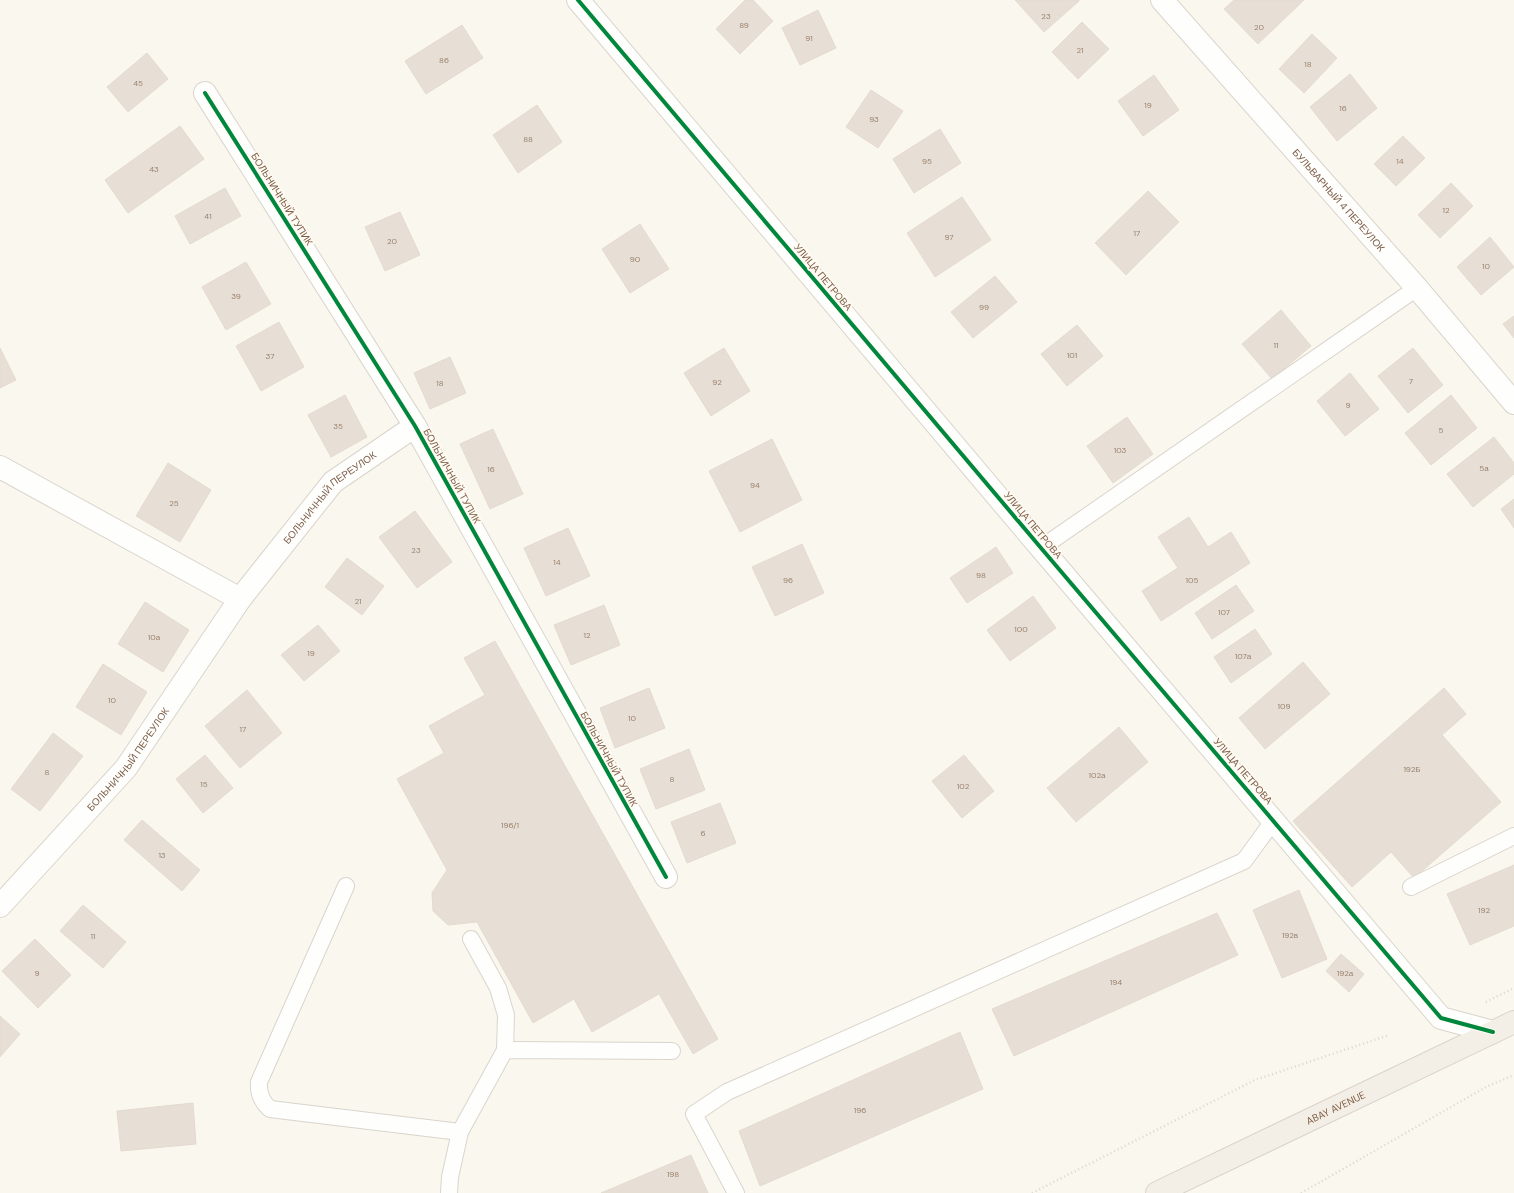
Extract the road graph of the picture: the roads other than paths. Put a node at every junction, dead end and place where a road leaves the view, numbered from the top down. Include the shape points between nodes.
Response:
1 (578, 0) edge
2 (1162, 0) edge
3 (205, 93) dead end
4 (1417, 288) junction
5 (1514, 403) edge
6 (415, 426) junction
7 (0, 467) edge
8 (1041, 548) junction
9 (240, 599) junction
10 (1274, 820) junction
11 (1514, 836) edge
12 (666, 877) dead end
13 (346, 886) dead end
14 (1411, 887) dead end
15 (0, 906) edge
16 (471, 939) dead end
17 (1514, 1022) edge
18 (1493, 1032) junction
19 (505, 1050) junction
20 (672, 1051) dead end
21 (460, 1132) junction
22 (449, 1193) edge
23 (736, 1193) edge
24 (1157, 1193) edge

1 - 8 street, УЛИЦА ПЕТРОВА
2 - 4 street, БУЛЬВАРНЫЙ 4 ПЕРЕУЛОК
3 - 6 street, БОЛЬНИЧНЫЙ ТУПИК
4 - 5 street, БУЛЬВАРНЫЙ 4 ПЕРЕУЛОК
4 - 8 lane
6 - 9 street, БОЛЬНИЧНЫЙ ПЕРЕУЛОК via 333,482
6 - 12 street, БОЛЬНИЧНЫЙ ТУПИК
7 - 9 street
8 - 10 street, УЛИЦА ПЕТРОВА
9 - 15 street, БОЛЬНИЧНЫЙ ПЕРЕУЛОК via 126,768
10 - 18 street, УЛИЦА ПЕТРОВА via 1442,1018
10 - 23 lane via 1244,861 727,1092 694,1114
11 - 14 lane
13 - 21 lane via 259,1082 260,1096 270,1109
16 - 19 lane via 498,988 506,1015
17 - 18 main road, ABAY AVENUE
18 - 24 main road, ABAY AVENUE
19 - 20 lane
19 - 21 lane
21 - 22 lane

